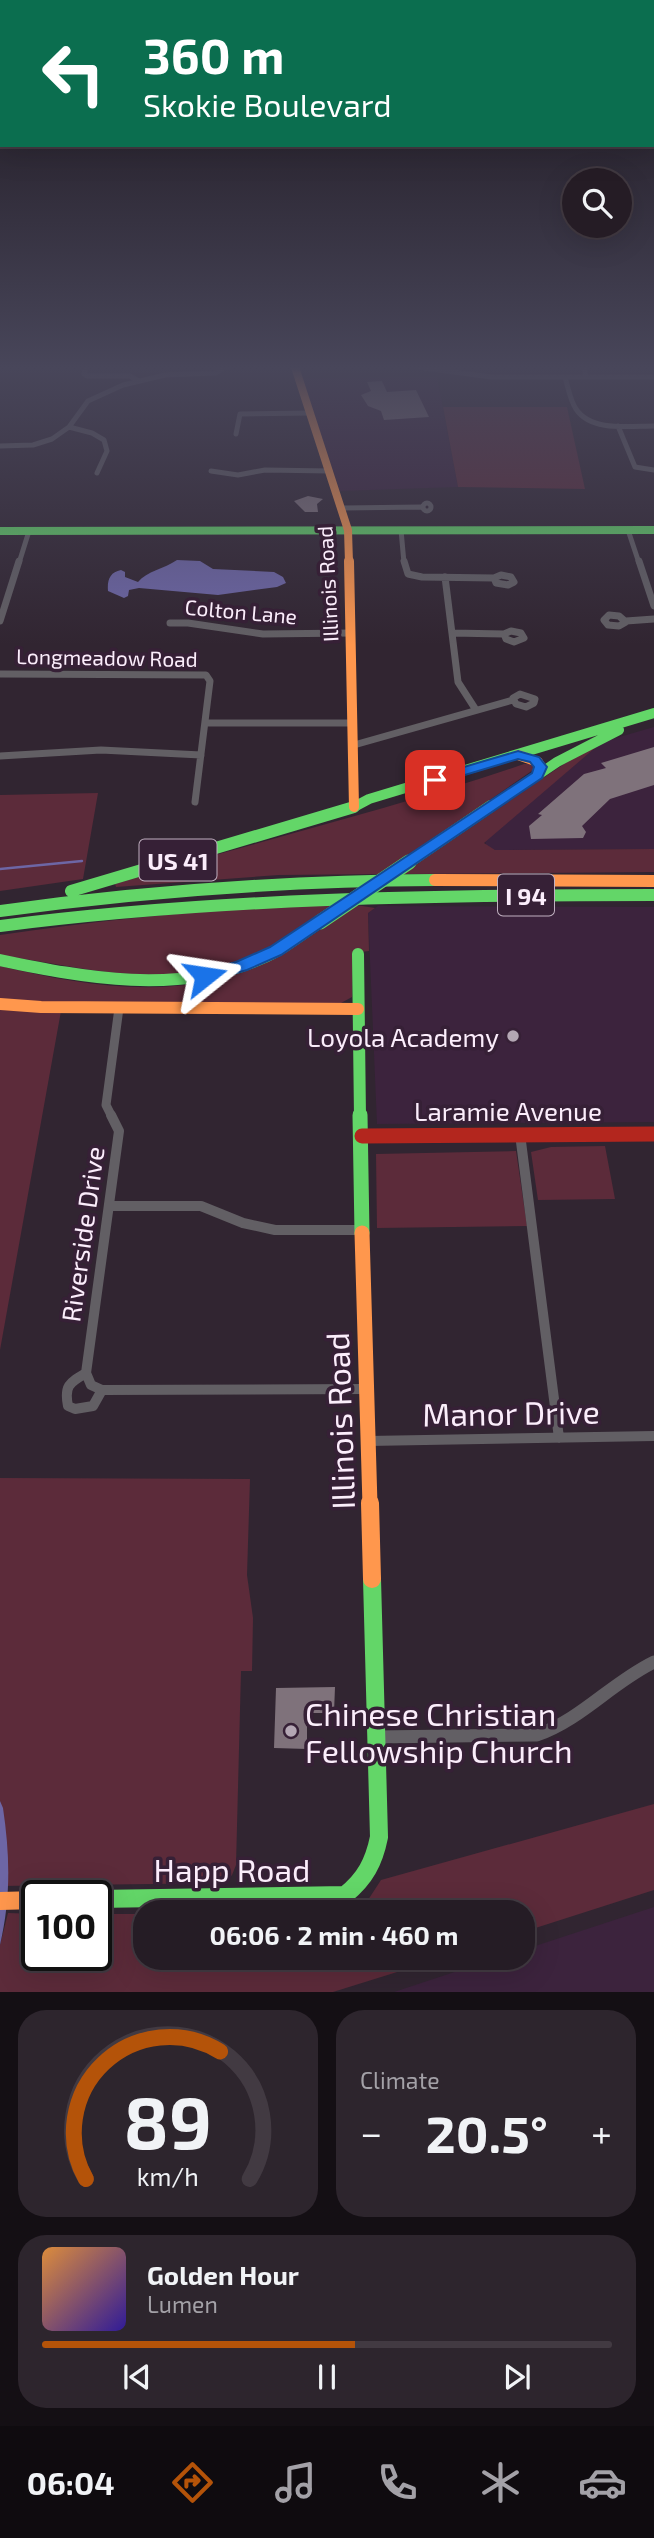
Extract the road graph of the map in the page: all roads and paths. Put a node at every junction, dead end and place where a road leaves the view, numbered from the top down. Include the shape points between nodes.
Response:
1 (103, 460) edge
2 (326, 460) edge
3 (632, 460) edge
4 (654, 470) edge
5 (211, 471) dead end
6 (330, 471) junction
7 (97, 473) dead end
8 (421, 507) dead end
9 (343, 508) junction
10 (348, 530) junction
11 (401, 530) junction
12 (628, 530) junction
13 (654, 530) edge
14 (0, 531) edge
15 (29, 531) junction
16 (445, 577) junction
17 (494, 578) dead end
18 (654, 606) edge
19 (654, 619) edge
20 (0, 621) edge
21 (626, 621) dead end
22 (170, 623) dead end
23 (351, 633) junction
24 (452, 633) junction
25 (504, 635) dead end
26 (0, 674) edge
27 (513, 701) dead end
28 (476, 710) junction
29 (654, 713) edge
30 (654, 721) edge
31 (206, 723) junction
32 (353, 723) junction
33 (619, 730) junction
34 (354, 745) junction
35 (201, 755) junction
36 (0, 756) edge
37 (524, 757) junction
38 (538, 775) junction
39 (195, 802) dead end
40 (354, 807) junction
41 (654, 881) edge
42 (654, 895) edge
43 (0, 903) edge
44 (0, 911) edge
45 (0, 926) edge
46 (358, 954) dead end
47 (0, 960) edge
48 (0, 1004) edge
49 (119, 1008) junction
50 (358, 1009) junction
51 (520, 1134) junction
52 (654, 1134) edge
53 (362, 1136) junction
54 (110, 1206) junction
55 (362, 1230) junction
56 (86, 1373) junction
57 (96, 1388) junction
58 (366, 1389) junction
59 (654, 1436) edge
60 (559, 1438) junction
61 (368, 1440) junction
62 (654, 1662) edge
63 (376, 1737) junction
64 (364, 1883) joint
65 (112, 1899) edge
66 (0, 1900) edge
67 (21, 1900) edge

1 - 7 street
2 - 6 main road, Illinois Road
3 - 4 street via 635,467
5 - 6 street via 238,475 265,470
6 - 9 main road, Illinois Road
8 - 9 street
9 - 10 main road, Illinois Road
10 - 11 main road
10 - 15 main road
10 - 23 main road, Illinois Road
11 - 12 main road
11 - 16 street via 408,574
12 - 13 main road
12 - 18 street
14 - 15 main road
15 - 20 street, Longmeadow Road
16 - 17 street
16 - 24 street
19 - 21 street
22 - 23 street, Colton Lane via 263,634
23 - 32 main road, Illinois Road
24 - 25 street
24 - 28 street via 458,682
26 - 31 street, Longmeadow Road via 202,674 210,681
27 - 28 street
28 - 34 street
29 - 37 main road, US 41
30 - 33 main road, US 41
31 - 32 street
31 - 35 street, Longmeadow Road
32 - 34 main road, Illinois Road
33 - 37 main road, US 41
33 - 38 main road, US 41
34 - 40 main road, Illinois Road
35 - 36 street via 101,750
35 - 39 street, Longmeadow Road
37 - 38 main road via 540,764
37 - 40 main road, US 41 via 369,807
38 - 47 main road, US 41, bridge via 259,960 168,982 112,979
40 - 43 main road, US 41 via 92,887
41 - 44 main road, I 94 via 252,884
42 - 45 main road, I 94 via 263,899 141,907
46 - 50 main road, Illinois Road
48 - 49 main road
49 - 50 main road
49 - 54 street, Riverside Drive via 106,1105 119,1131
50 - 53 main road, Illinois Road
51 - 52 main road, Laramie Avenue
51 - 53 main road, Laramie Avenue
51 - 60 street
53 - 55 main road, Illinois Road
54 - 55 street via 201,1206 275,1230
54 - 56 street, Riverside Drive
55 - 58 main road, Illinois Road
56 - 57 street
56 - 57 street via 69,1383 65,1391 68,1406 93,1406
57 - 58 street
58 - 61 main road, Illinois Road
59 - 60 street, Manor Drive
60 - 61 street, Manor Drive
61 - 63 main road, Illinois Road
62 - 63 street via 550,1732
63 - 64 main road, Illinois Road via 379,1837 375,1863
64 - 65 main road, Happ Road via 345,1895 325,1897
66 - 67 main road

